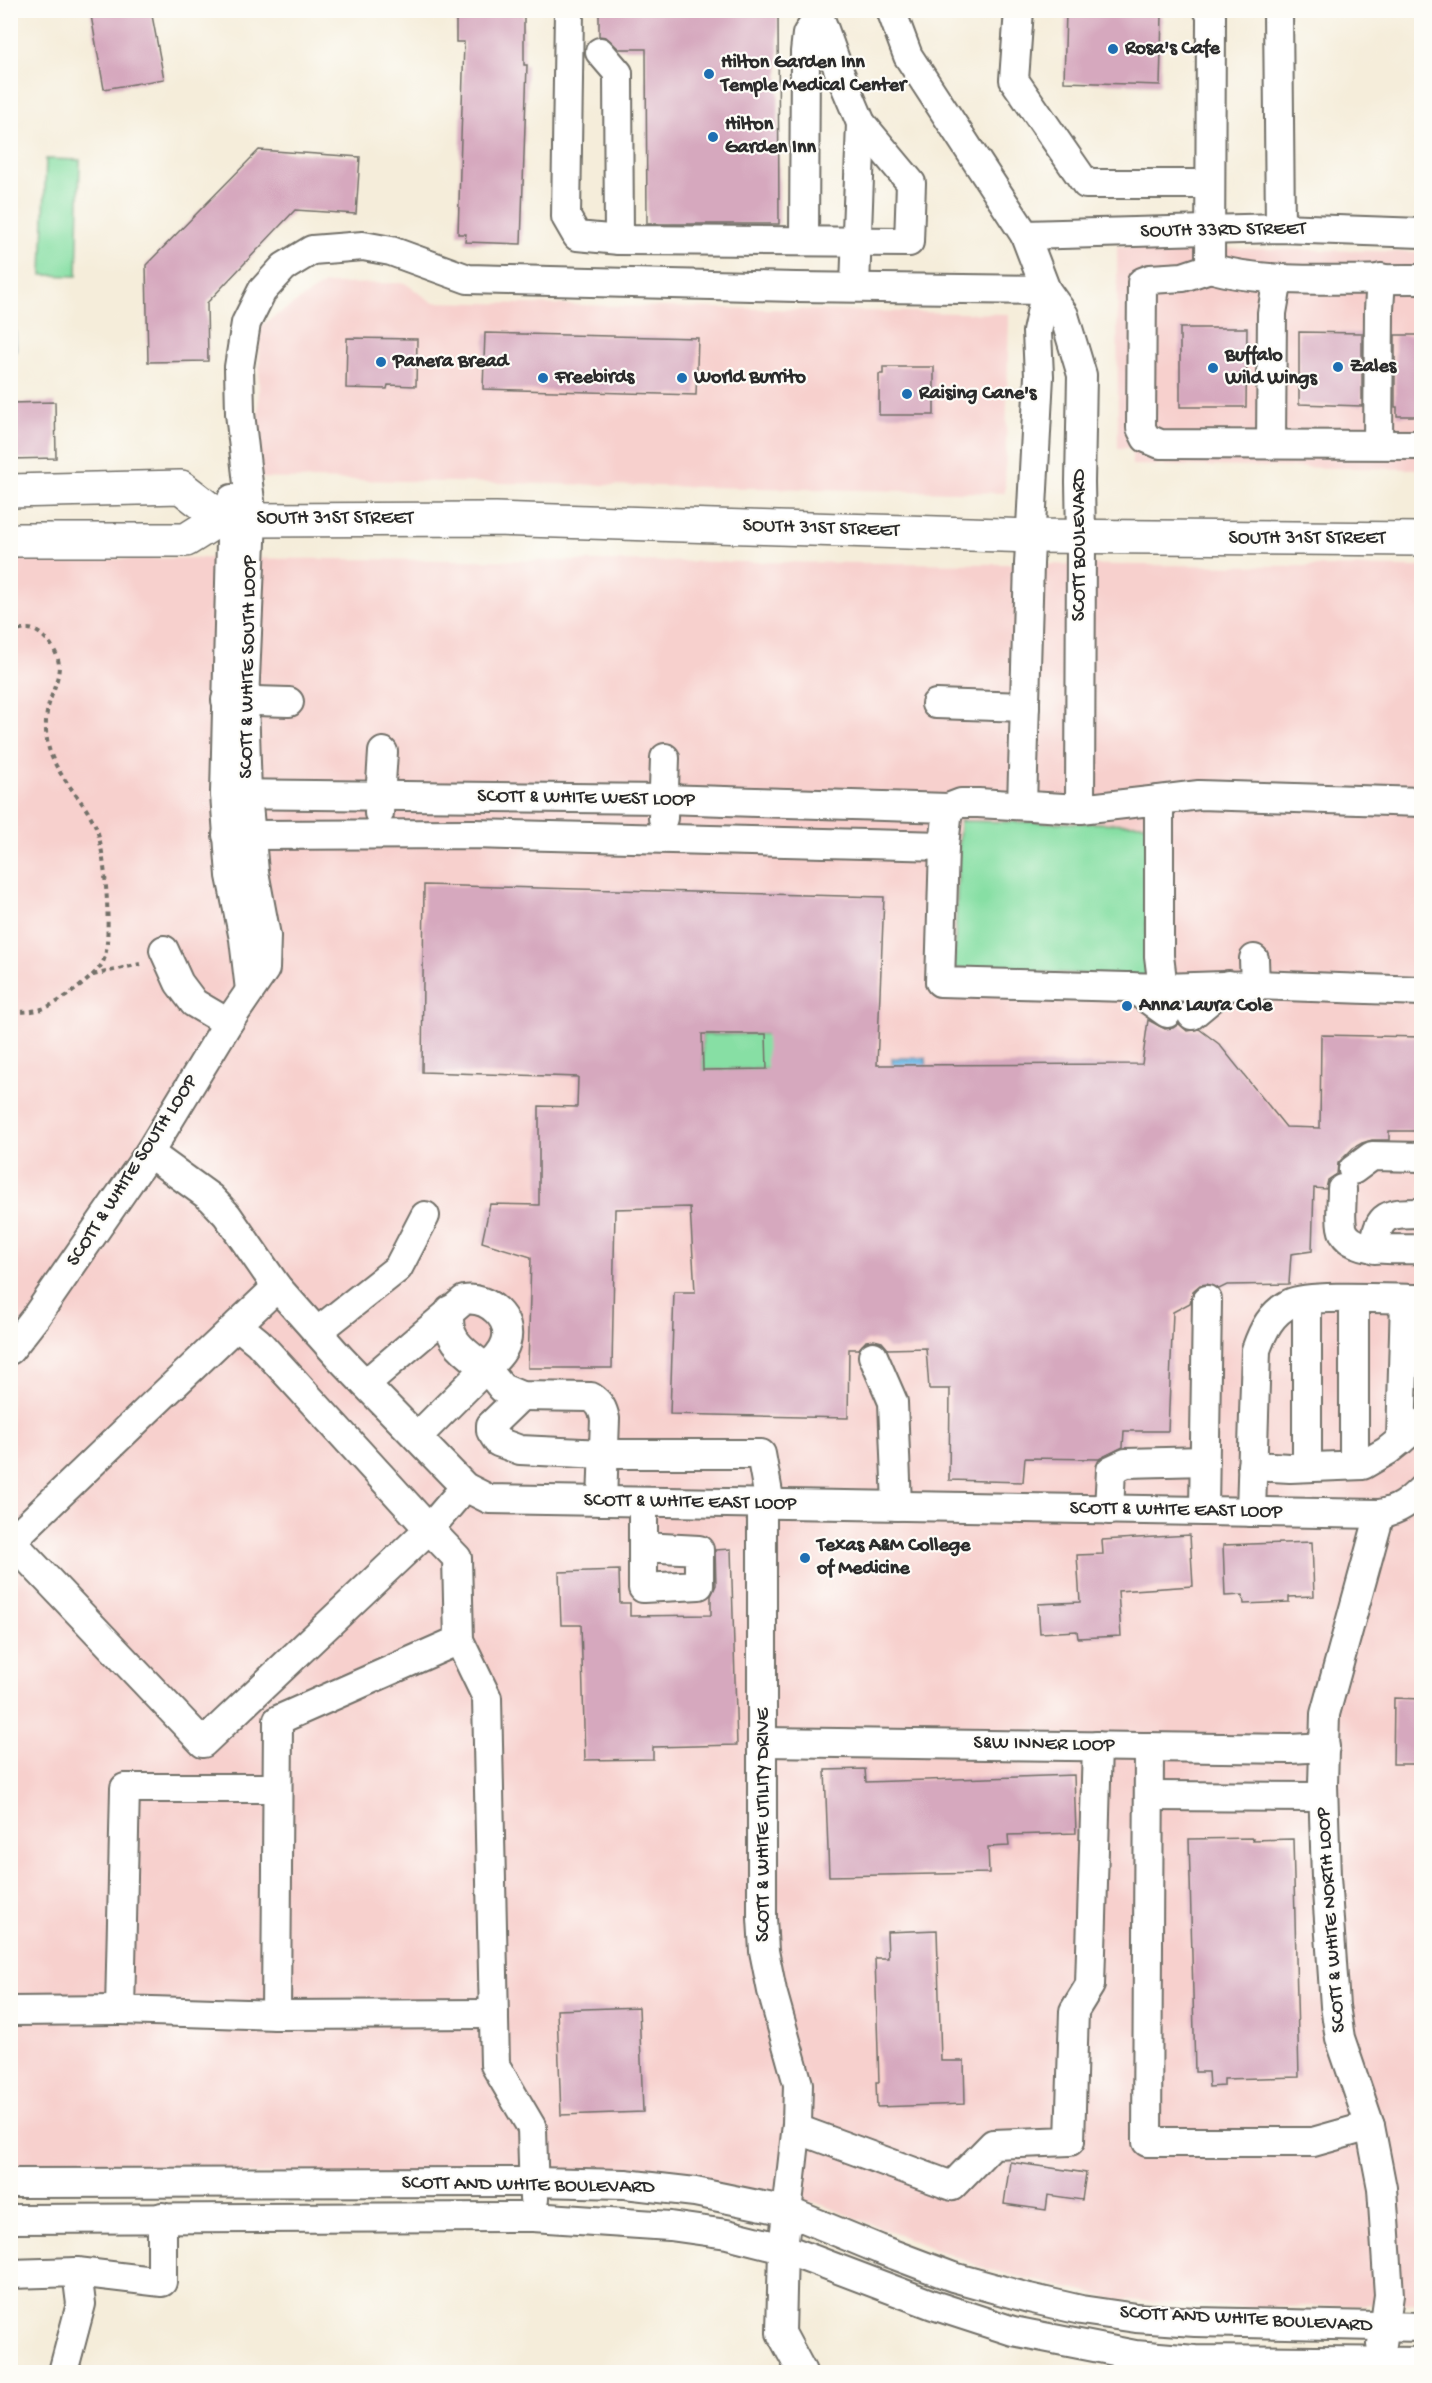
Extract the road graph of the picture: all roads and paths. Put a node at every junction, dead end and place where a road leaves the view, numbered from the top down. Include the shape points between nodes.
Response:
1 (891, 10) edge
2 (1019, 10) edge
3 (1208, 10) edge
4 (1278, 10) edge
5 (818, 14) edge
6 (582, 29) edge
7 (861, 123) junction
8 (1210, 184) junction
9 (1280, 228) junction
10 (1211, 230) junction
11 (1422, 233) edge
12 (1025, 235) junction
13 (619, 240) junction
14 (804, 241) junction
15 (856, 241) junction
16 (1210, 268) junction
17 (1381, 278) junction
18 (1278, 279) junction
19 (1422, 279) edge
20 (855, 286) junction
21 (1046, 290) junction
22 (1271, 444) junction
23 (1378, 444) junction
24 (1422, 445) edge
25 (10, 491) edge
26 (234, 519) junction
27 (1032, 536) junction
28 (1081, 537) junction
29 (1422, 539) edge
30 (10, 540) edge
31 (10, 633) edge
32 (235, 700) junction
33 (289, 702) dead end
34 (936, 704) dead end
35 (1025, 707) junction
36 (383, 753) dead end
37 (665, 758) dead end
38 (236, 793) junction
39 (380, 795) junction
40 (664, 799) junction
41 (1159, 800) junction
42 (1422, 802) edge
43 (1022, 805) junction
44 (948, 808) junction
45 (1080, 808) junction
46 (378, 833) junction
47 (239, 835) junction
48 (662, 838) junction
49 (944, 846) junction
50 (1159, 956) junction
51 (152, 957) joint
52 (92, 975) junction
53 (1245, 976) junction
54 (1131, 987) junction
55 (1422, 991) edge
56 (1174, 1005) junction
57 (10, 1012) edge
58 (228, 1023) junction
59 (149, 1154) junction
60 (1422, 1157) edge
61 (1422, 1213) edge
62 (425, 1216) dead end
63 (1375, 1249) junction
64 (1422, 1249) edge
65 (277, 1287) junction
66 (1354, 1299) junction
67 (1413, 1299) edge
68 (1207, 1300) dead end
69 (1307, 1300) junction
70 (450, 1310) junction
71 (237, 1325) junction
72 (317, 1332) junction
73 (10, 1350) edge
74 (873, 1356) dead end
75 (486, 1368) junction
76 (365, 1384) junction
77 (521, 1396) junction
78 (1411, 1431) edge
79 (417, 1437) junction
80 (603, 1454) junction
81 (1205, 1461) junction
82 (1353, 1465) junction
83 (1252, 1466) junction
84 (1306, 1467) junction
85 (465, 1487) junction
86 (602, 1501) junction
87 (643, 1502) junction
88 (1417, 1503) edge
89 (766, 1504) junction
90 (897, 1506) junction
91 (1109, 1510) junction
92 (1204, 1511) junction
93 (1251, 1512) junction
94 (1380, 1514) junction
95 (429, 1528) junction
96 (643, 1547) dead end
97 (459, 1640) junction
98 (763, 1742) junction
99 (1096, 1746) junction
100 (1149, 1747) junction
101 (1325, 1747) junction
102 (277, 1788) junction
103 (1150, 1796) junction
104 (1323, 1797) junction
105 (120, 2010) junction
106 (10, 2011) edge
107 (494, 2014) junction
108 (276, 2015) junction
109 (1370, 2126) junction
110 (797, 2129) junction
111 (535, 2182) junction
112 (10, 2183) edge
113 (787, 2211) junction
114 (162, 2217) junction
115 (533, 2217) junction
116 (10, 2219) edge
117 (783, 2248) junction
118 (77, 2272) junction
119 (10, 2274) edge
120 (1384, 2326) junction
121 (1422, 2327) edge
122 (1422, 2362) edge
123 (1378, 2367) edge
124 (63, 2373) edge
125 (802, 2373) edge

1 - 12 street, SCOTT BOULEVARD via 908,56
2 - 8 street via 1014,80 1086,184
3 - 8 street
4 - 9 street
5 - 7 street
5 - 14 street via 807,34 804,52
6 - 13 street via 618,73
6 - 13 street via 566,218 577,236
7 - 15 street
7 - 15 street via 911,183 909,242
8 - 10 street
9 - 10 street, SOUTH 33RD STREET
9 - 11 street, SOUTH 33RD STREET
10 - 12 street, SOUTH 33RD STREET
10 - 16 street
12 - 21 street, SCOTT BOULEVARD
13 - 14 street
14 - 15 street
15 - 20 street
16 - 18 street via 1233,275
16 - 22 street via 1183,277 1142,282 1141,428 1146,438 1160,444
17 - 18 street
17 - 19 street
17 - 23 street
18 - 22 street via 1272,313
20 - 21 street, SCOTT & WHITE SOUTH LOOP
20 - 26 street, SCOTT & WHITE SOUTH LOOP via 468,279 391,250 363,246 312,250 284,267 262,291 246,322 238,366 240,413
21 - 27 street via 1037,332 1039,376
21 - 28 street, SCOTT BOULEVARD via 1064,315 1082,375
22 - 23 street
23 - 24 street
25 - 26 main road via 181,488
26 - 27 main road, SOUTH 31ST STREET via 496,519
26 - 30 main road via 186,540
26 - 32 street, SCOTT & WHITE SOUTH LOOP
27 - 28 main road, SOUTH 31ST STREET
27 - 35 street
28 - 29 main road, SOUTH 31ST STREET
28 - 45 street, SCOTT BOULEVARD
31 - 52 path via 29,629 37,632 57,655 59,667 46,720 48,747 96,827 103,866 108,944 103,963
32 - 33 street
32 - 38 street, SCOTT & WHITE SOUTH LOOP
34 - 35 street
35 - 43 street
36 - 39 street
37 - 40 street
38 - 39 street, SCOTT & WHITE WEST LOOP
38 - 47 street, SCOTT & WHITE SOUTH LOOP
39 - 40 street, SCOTT & WHITE WEST LOOP
39 - 46 street
40 - 44 street, SCOTT & WHITE WEST LOOP
40 - 48 street
41 - 42 street, SCOTT & WHITE WEST LOOP via 1199,795
41 - 45 street, SCOTT & WHITE WEST LOOP
41 - 50 street
43 - 44 street, SCOTT & WHITE WEST LOOP via 961,803
43 - 45 street, SCOTT & WHITE WEST LOOP
44 - 49 street
46 - 47 street, SCOTT & WHITE WEST LOOP
46 - 48 street, SCOTT & WHITE WEST LOOP
47 - 58 street, SCOTT & WHITE SOUTH LOOP via 231,876 250,990
48 - 49 street, SCOTT & WHITE WEST LOOP
49 - 54 street via 940,982
50 - 54 street
50 - 56 street
51 - 52 path
51 - 58 street via 194,1003
52 - 57 path via 44,1008
53 - 55 street
53 - 56 street
53 - 56 street
54 - 56 street
58 - 59 street, SCOTT & WHITE SOUTH LOOP
59 - 65 street, SCOTT & WHITE EAST LOOP via 227,1215
59 - 73 street, SCOTT & WHITE SOUTH LOOP
60 - 63 street via 1372,1156 1347,1179 1342,1228 1353,1242
61 - 63 street via 1392,1213 1386,1217 1375,1235
62 - 72 street via 398,1268
63 - 64 street
65 - 71 street
65 - 72 street, SCOTT & WHITE EAST LOOP
66 - 67 street
66 - 69 street
66 - 82 street
67 - 78 street
68 - 81 street
69 - 83 street via 1293,1302 1278,1312 1264,1327 1256,1350
69 - 84 street
70 - 75 street via 449,1330 455,1341
70 - 75 street via 464,1300 476,1298 499,1313 507,1332 506,1343
70 - 76 street
71 - 95 street via 258,1342
71 - 95 street via 11,1541 204,1743
72 - 76 street, SCOTT & WHITE EAST LOOP
74 - 90 street via 893,1402
75 - 77 street via 502,1388
75 - 79 street
76 - 79 street, SCOTT & WHITE EAST LOOP
77 - 80 street via 591,1397 598,1401 605,1419
77 - 80 street via 491,1425 498,1442 520,1450
78 - 82 street via 1363,1465
79 - 85 street, SCOTT & WHITE EAST LOOP
80 - 86 street
80 - 89 street, SCOTT & WHITE UTILITY DRIVE via 761,1454
81 - 91 street via 1126,1463 1111,1470
81 - 92 street
82 - 84 street
83 - 84 street
83 - 93 street
85 - 86 street, SCOTT & WHITE EAST LOOP via 489,1499
85 - 95 street
86 - 87 street, SCOTT & WHITE EAST LOOP
87 - 89 street, SCOTT & WHITE EAST LOOP
87 - 96 street
88 - 94 street
89 - 90 street, SCOTT & WHITE EAST LOOP
89 - 98 street, SCOTT & WHITE UTILITY DRIVE
90 - 91 street, SCOTT & WHITE EAST LOOP
91 - 92 street, SCOTT & WHITE EAST LOOP
92 - 93 street, SCOTT & WHITE EAST LOOP
93 - 94 street, SCOTT & WHITE EAST LOOP
94 - 101 street, SCOTT & WHITE NORTH LOOP via 1325,1714
95 - 97 street via 457,1558
97 - 102 street via 278,1720
97 - 107 street via 487,1698
98 - 99 street, S&W INNER LOOP
98 - 110 street, SCOTT & WHITE UTILITY DRIVE via 764,1951 798,2084
99 - 100 street, S&W INNER LOOP
99 - 110 street via 1090,1985 1074,2011 1070,2141 993,2144 952,2186
100 - 101 street, S&W INNER LOOP
100 - 103 street
101 - 104 street, SCOTT & WHITE NORTH LOOP
102 - 105 street via 125,1788
102 - 108 street
103 - 104 street
103 - 109 street via 1147,2142 1313,2142
104 - 109 street, SCOTT & WHITE NORTH LOOP via 1335,2006 1340,2038
105 - 106 street
105 - 108 street
107 - 108 street
107 - 111 street via 495,2065 532,2128
109 - 120 street, SCOTT & WHITE NORTH LOOP via 1382,2188 1389,2295
110 - 113 street, SCOTT & WHITE UTILITY DRIVE
111 - 112 street, SCOTT AND WHITE BOULEVARD
111 - 113 street, SCOTT AND WHITE BOULEVARD via 625,2184 695,2192
111 - 115 street
113 - 117 street, SCOTT & WHITE UTILITY DRIVE
113 - 120 street, SCOTT AND WHITE BOULEVARD via 953,2277 1081,2310 1184,2321
114 - 115 street, SCOTT AND WHITE BOULEVARD
114 - 116 street, SCOTT AND WHITE BOULEVARD
114 - 118 street via 162,2282
115 - 117 street, SCOTT AND WHITE BOULEVARD via 670,2226 727,2234
117 - 123 street, SCOTT AND WHITE BOULEVARD via 1013,2331 1135,2355
117 - 125 street, SCOTT & WHITE UTILITY DRIVE via 781,2333
118 - 119 street
118 - 124 street via 81,2304
120 - 121 street, SCOTT AND WHITE BOULEVARD
120 - 123 street, SCOTT & WHITE NORTH LOOP
122 - 123 street, SCOTT AND WHITE BOULEVARD

